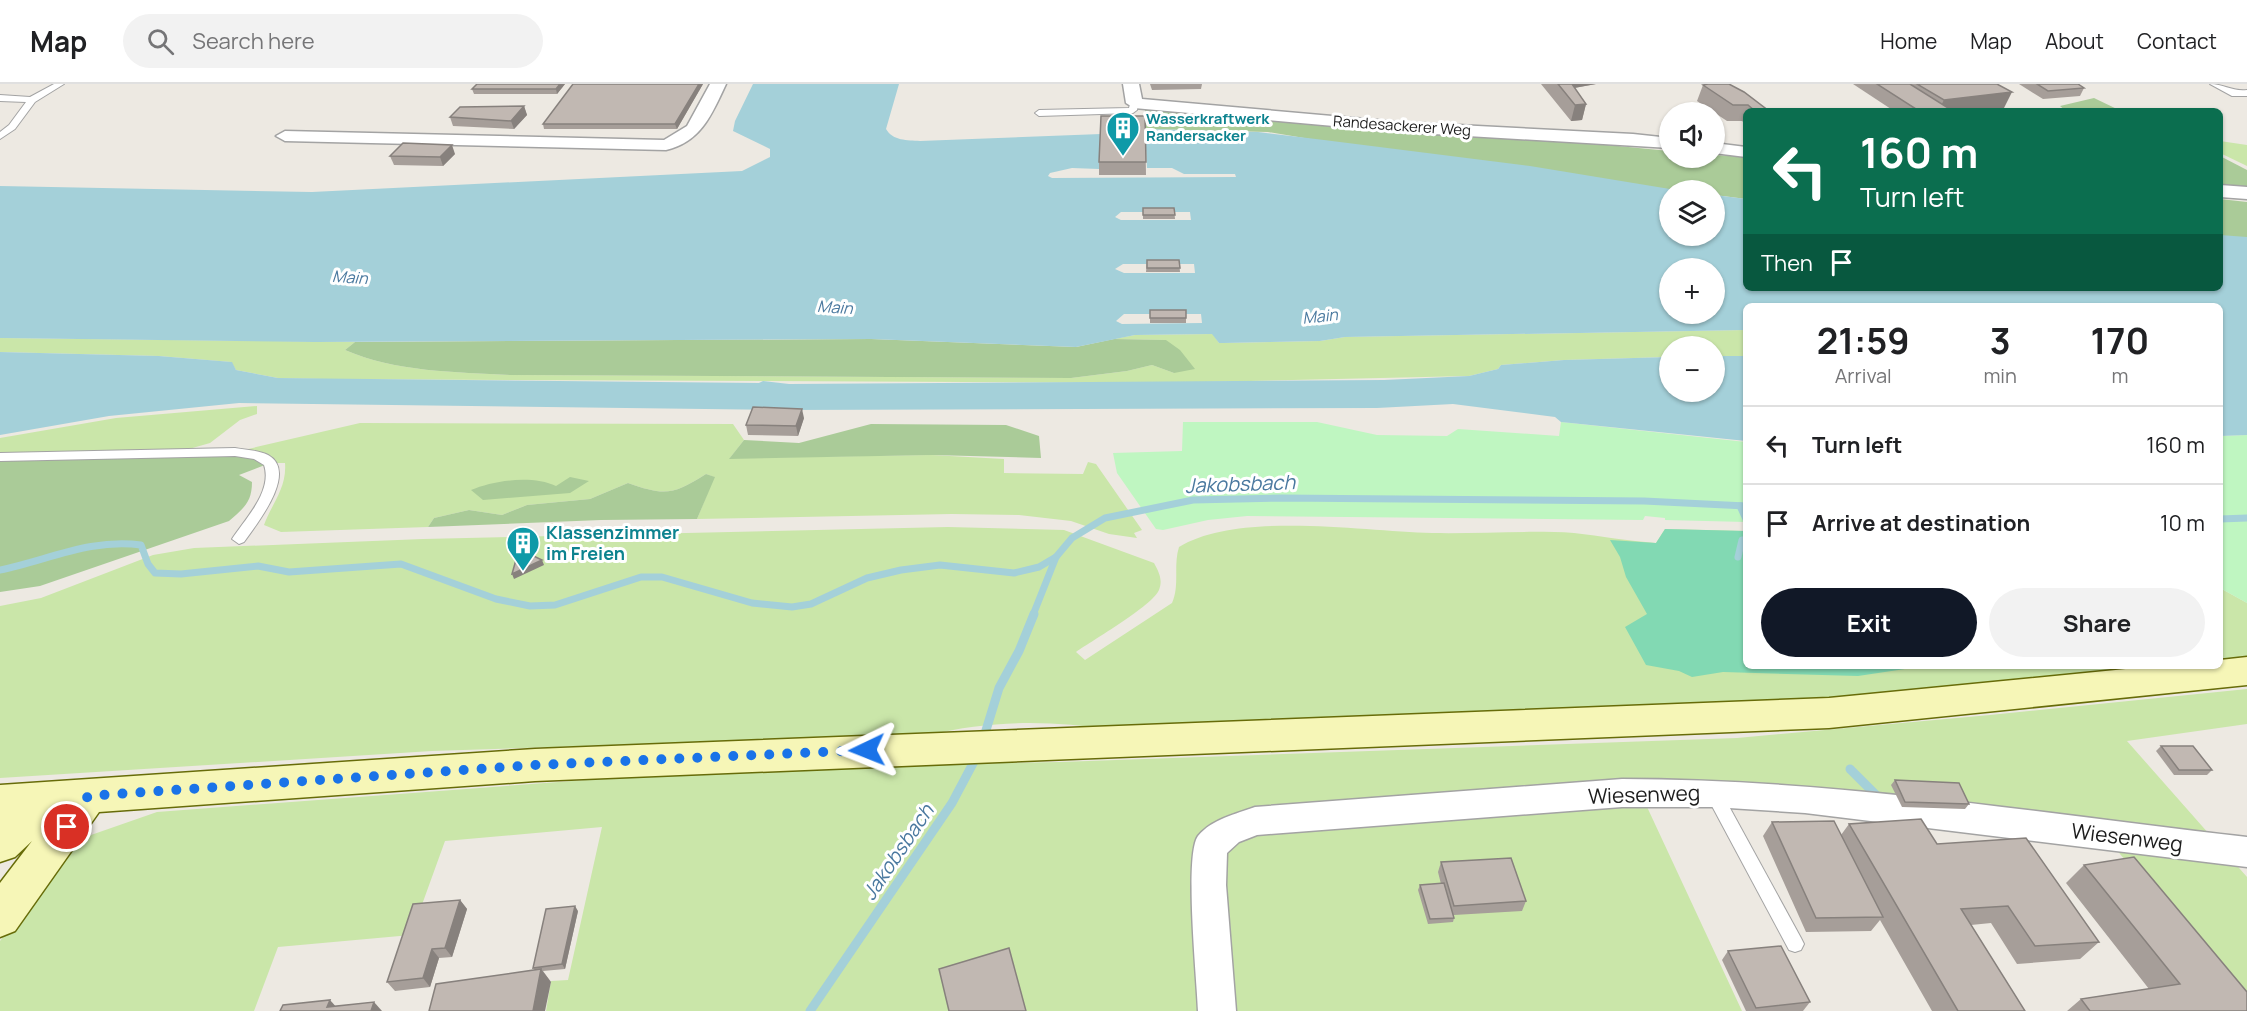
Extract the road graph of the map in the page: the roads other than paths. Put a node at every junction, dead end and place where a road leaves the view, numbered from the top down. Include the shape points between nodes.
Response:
1 (60, 84) edge
2 (718, 84) edge
3 (1131, 84) edge
4 (2214, 84) edge
5 (2247, 93) edge
6 (0, 98) edge
7 (32, 100) junction
8 (1134, 103) junction
9 (1039, 113) dead end
10 (0, 136) edge
11 (285, 136) dead end
12 (540, 142) junction
13 (1659, 142) edge
14 (1725, 149) edge
15 (1743, 152) edge
16 (463, 155) dead end
17 (2223, 191) edge
18 (2247, 193) edge
19 (0, 457) edge
20 (239, 539) dead end
21 (2247, 671) edge
22 (1713, 793) junction
23 (88, 796) junction
24 (49, 799) junction
25 (0, 802) edge
26 (0, 844) edge
27 (2247, 852) edge
28 (0, 917) edge
29 (1795, 944) dead end
30 (1217, 1011) edge

1 - 7 lane
2 - 12 street via 693,133 681,141 666,145
3 - 8 street
4 - 5 lane via 2235,94
6 - 7 lane
7 - 10 lane
8 - 9 lane via 1133,110
8 - 13 street, Randesackerer Weg via 1400,127
11 - 12 street
12 - 16 street
14 - 15 street
17 - 18 street
19 - 20 lane via 235,452 260,457 271,466 273,475 268,495
21 - 23 main road via 1829,713 535,765
22 - 27 street, Wiesenweg via 1805,799
22 - 29 lane
22 - 30 street, Wiesenweg via 1623,794 1255,821 1227,832 1210,847
23 - 24 main road
23 - 28 main road
24 - 25 main road
24 - 26 main road

